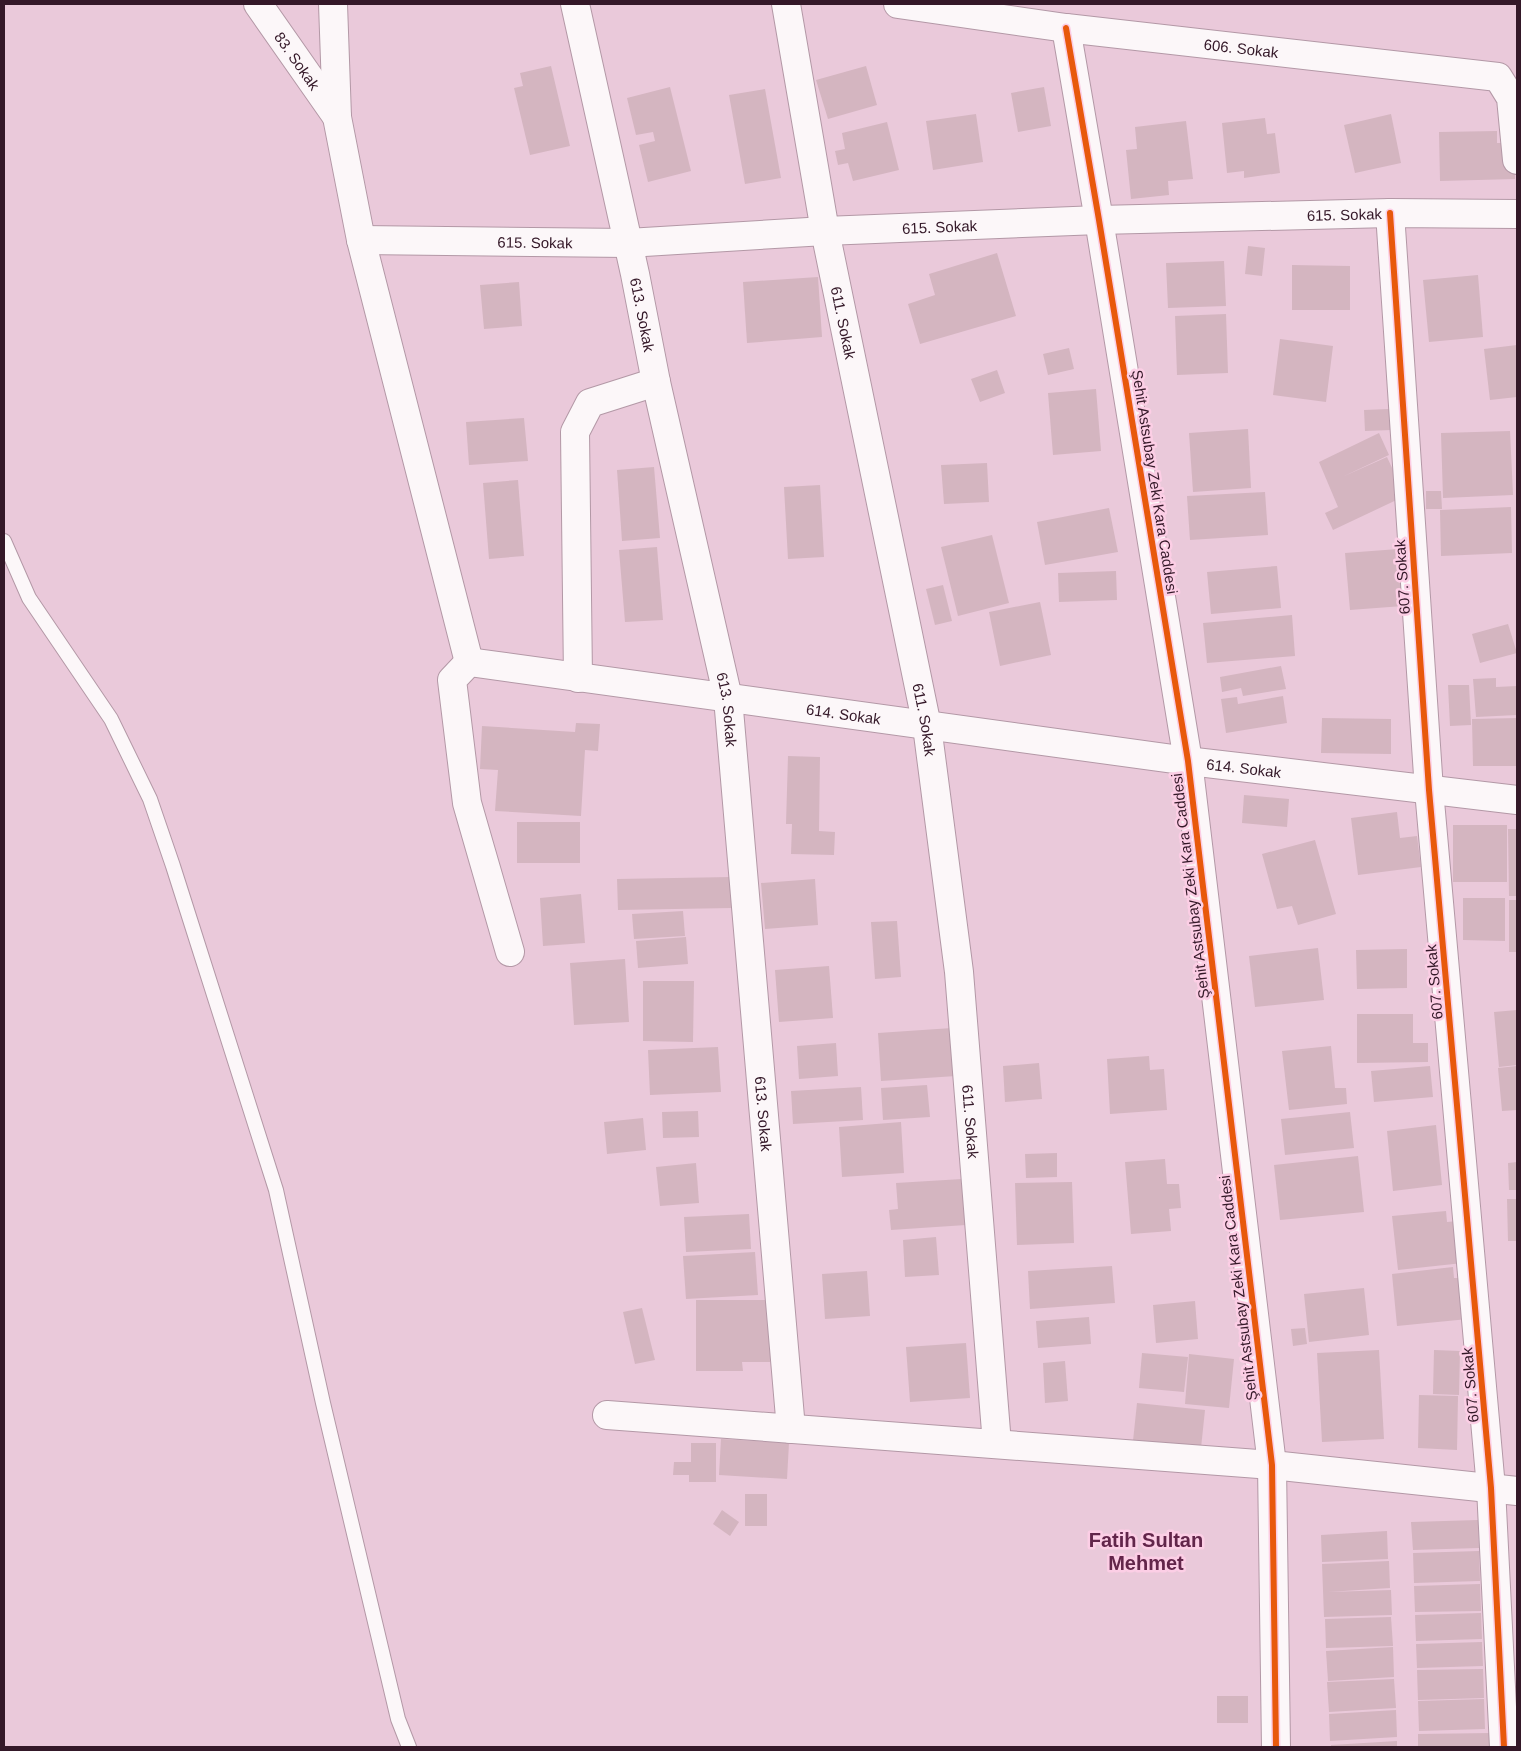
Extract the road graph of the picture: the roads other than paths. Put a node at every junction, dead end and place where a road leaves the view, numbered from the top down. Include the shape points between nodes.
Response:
1 (258, 4) edge
2 (333, 4) edge
3 (575, 4) edge
4 (786, 4) edge
5 (898, 4) edge
6 (1066, 28) junction
7 (338, 117) junction
8 (1517, 160) edge
9 (1390, 213) junction
10 (1517, 214) edge
11 (1100, 220) junction
12 (825, 231) junction
13 (361, 240) junction
14 (628, 243) junction
15 (656, 382) junction
16 (4, 540) edge
17 (469, 662) junction
18 (578, 678) junction
19 (728, 698) junction
20 (927, 726) junction
21 (1188, 761) junction
22 (1429, 790) junction
23 (1517, 800) edge
24 (510, 952) dead end
25 (607, 1415) dead end
26 (792, 1429) junction
27 (997, 1444) junction
28 (1272, 1465) junction
29 (1504, 1490) edge
30 (409, 1747) edge
31 (1276, 1747) edge
32 (1504, 1747) edge

1 - 7 street, 83. Sokak
2 - 7 street
3 - 14 street, 613. Sokak
4 - 12 street, 611. Sokak
5 - 6 street, 606. Sokak
6 - 8 street, 606. Sokak via 1498,77 1511,98
6 - 11 street, Şehit Astsubay Zeki Kara Caddesi
7 - 13 street
9 - 10 street, 615. Sokak
9 - 11 street, 615. Sokak
9 - 22 street, 607. Sokak
11 - 12 street, 615. Sokak
11 - 21 street, Şehit Astsubay Zeki Kara Caddesi
12 - 14 street, 615. Sokak
12 - 20 street, 611. Sokak
13 - 14 street, 615. Sokak
13 - 17 street
14 - 15 street, 613. Sokak
15 - 18 street via 590,403 575,432
15 - 19 street, 613. Sokak
16 - 30 lane via 29,598 111,719 150,798 173,866 276,1190 398,1719
17 - 18 street, 614. Sokak
17 - 24 street via 452,680 466,803
18 - 19 street, 614. Sokak
19 - 20 street, 614. Sokak
19 - 26 street, 613. Sokak
20 - 21 street, 614. Sokak
20 - 27 street, 611. Sokak via 959,972
21 - 22 street, 614. Sokak
21 - 28 street, Şehit Astsubay Zeki Kara Caddesi
22 - 23 street, 614. Sokak
22 - 29 street, 607. Sokak
25 - 26 street
26 - 27 street
27 - 28 street
28 - 29 street
28 - 31 street, Şehit Astsubay Zeki Kara Caddesi
29 - 32 street, 607. Sokak

